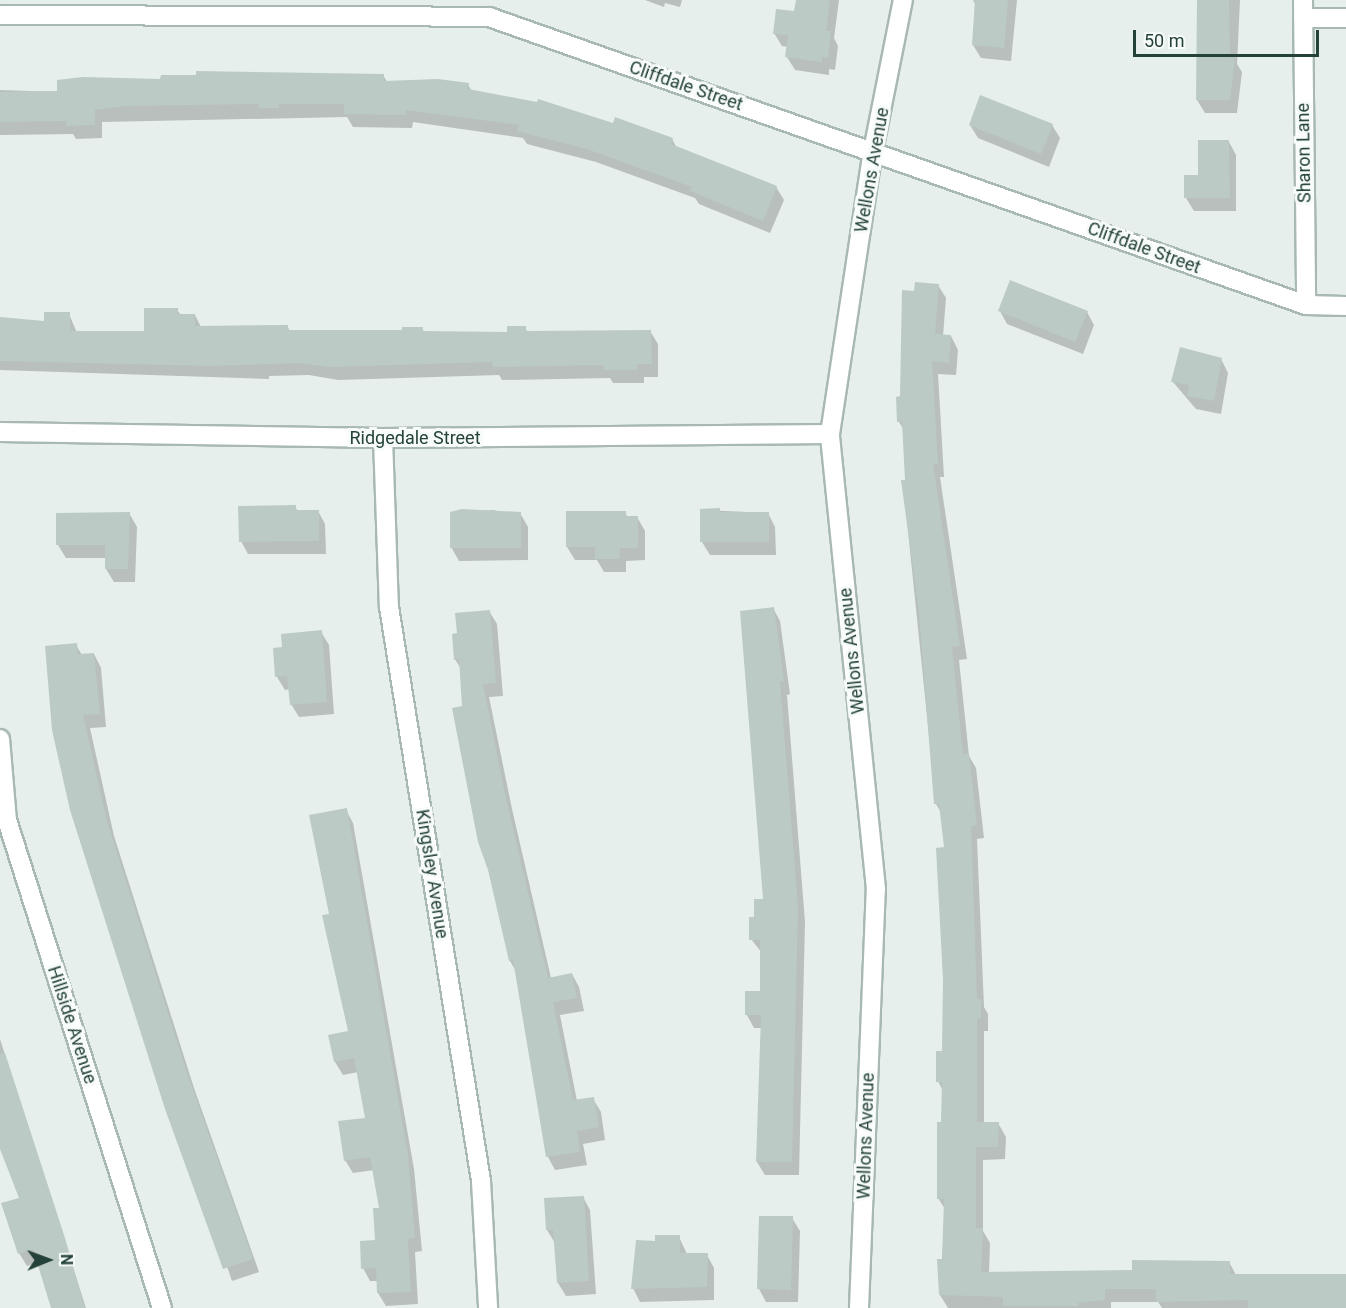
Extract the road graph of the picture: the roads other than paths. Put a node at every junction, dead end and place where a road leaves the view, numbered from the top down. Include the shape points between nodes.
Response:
1 (903, 0) edge
2 (1303, 9) edge
3 (0, 15) edge
4 (1346, 18) edge
5 (873, 152) junction
6 (1306, 305) junction
7 (1346, 306) edge
8 (0, 432) edge
9 (830, 434) junction
10 (383, 438) junction
11 (0, 738) edge
12 (162, 1308) edge
13 (488, 1308) edge
14 (859, 1308) edge

1 - 5 street, Wellons Avenue
2 - 4 street
2 - 6 street, Sharon Lane
3 - 5 street, Cliffdale Street via 489,17
5 - 6 street, Cliffdale Street
5 - 9 street, Wellons Avenue
6 - 7 street, Cliffdale Street
8 - 10 street, Ridgedale Street
9 - 10 street, Ridgedale Street
9 - 14 street, Wellons Avenue via 876,889
10 - 13 street, Kingsley Avenue via 389,607 481,1181
11 - 12 street, Hillside Avenue via 7,820

